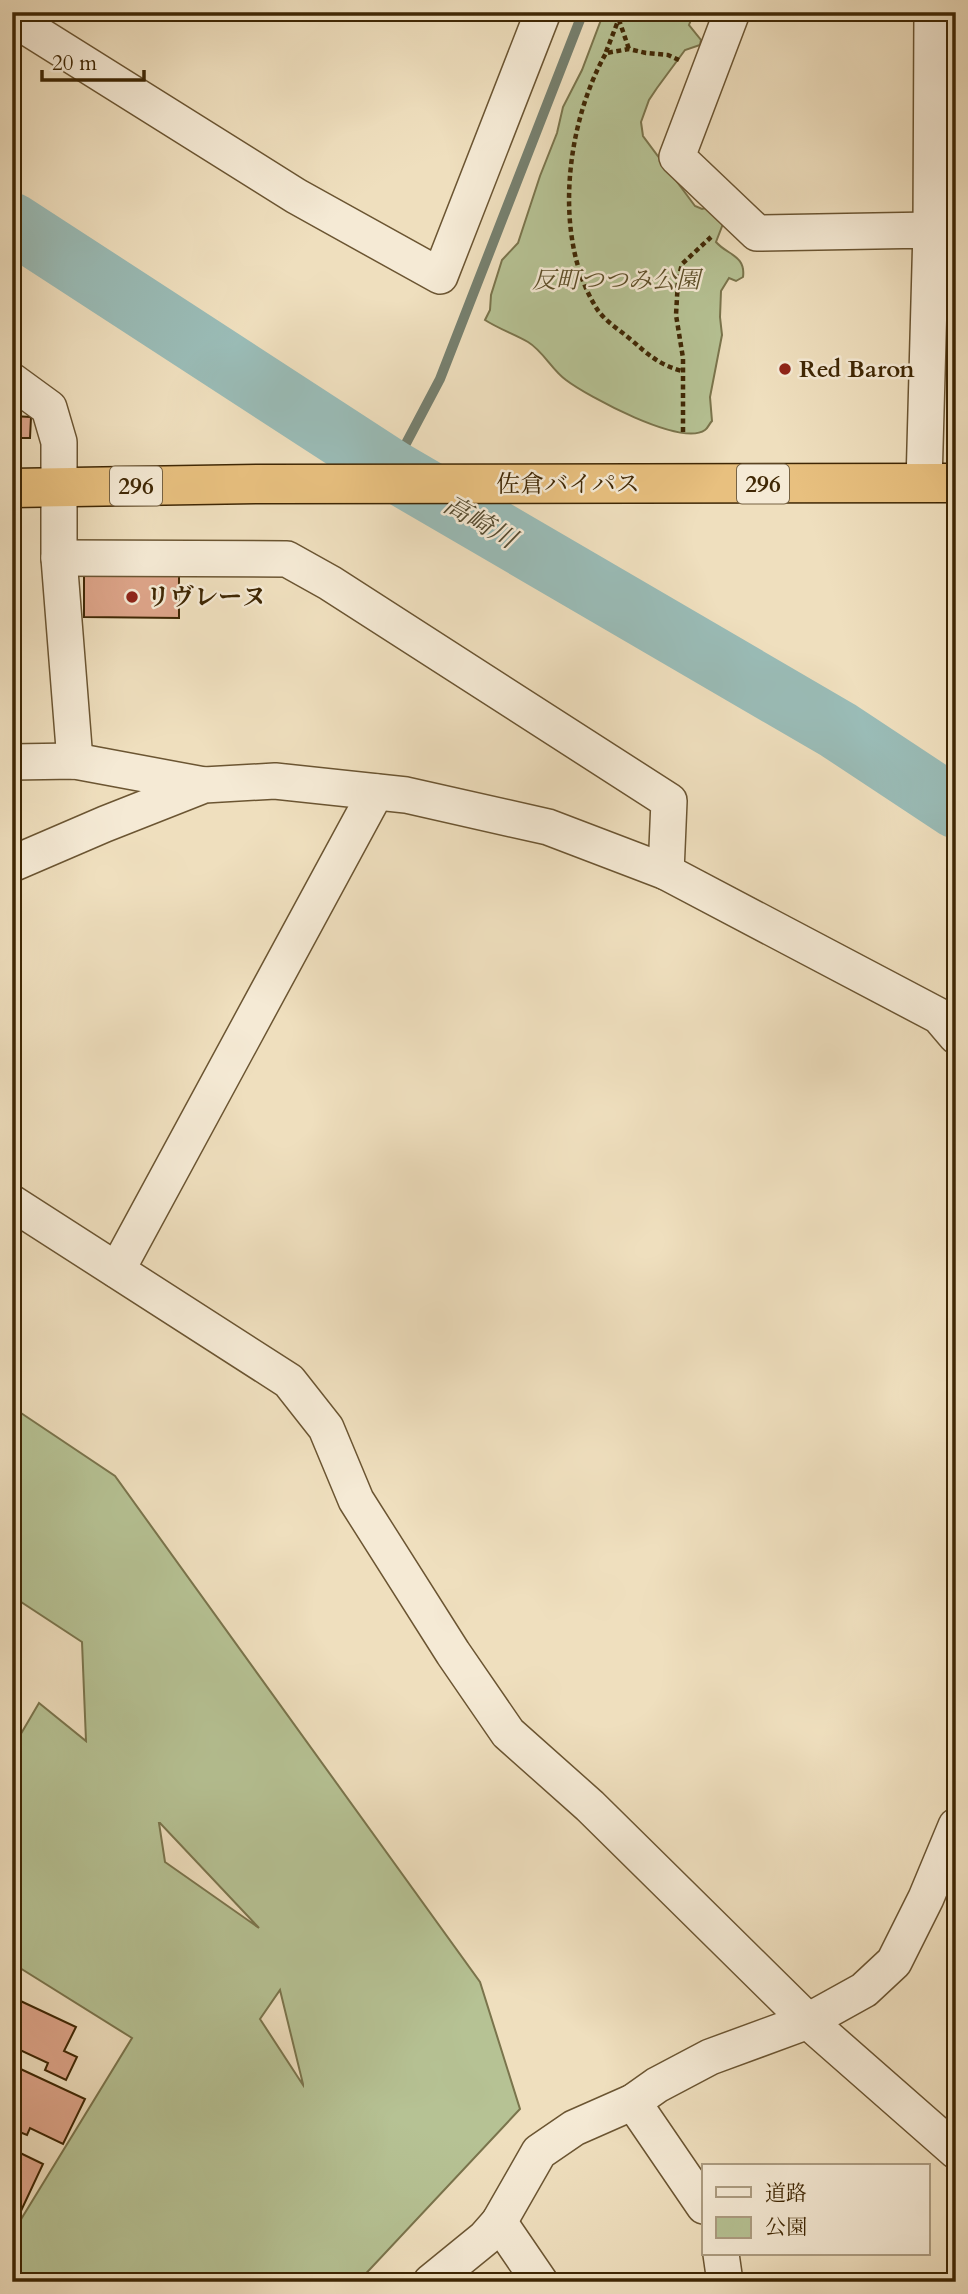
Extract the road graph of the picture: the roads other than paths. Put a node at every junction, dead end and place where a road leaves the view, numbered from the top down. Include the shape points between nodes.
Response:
1 (543, 12) edge
2 (732, 12) edge
3 (932, 12) edge
4 (12, 18) edge
5 (943, 230) edge
6 (12, 381) edge
7 (940, 483) edge
8 (12, 488) edge
9 (58, 488) junction
10 (59, 558) junction
11 (75, 761) junction
12 (12, 762) edge
13 (204, 785) junction
14 (376, 792) junction
15 (12, 864) edge
16 (666, 872) junction
17 (956, 1036) edge
18 (12, 1203) edge
19 (117, 1270) junction
20 (956, 1826) edge
21 (808, 2021) junction
22 (633, 2102) junction
23 (956, 2151) edge
24 (702, 2203) edge
25 (499, 2222) junction
26 (721, 2256) edge
27 (431, 2282) edge
28 (540, 2282) edge
29 (725, 2282) edge

1 - 4 street via 440,276 296,196
2 - 5 street via 677,157 757,233
3 - 5 street
5 - 7 street
6 - 9 street via 49,408 59,442
7 - 9 highway, 佐倉バイパス / 296
8 - 9 highway, 佐倉バイパス / 296
9 - 10 street
10 - 11 street
10 - 16 street via 287,559 669,801
11 - 12 street
11 - 13 street
13 - 14 street via 275,781
13 - 15 street
14 - 16 street via 548,827
14 - 19 street
16 - 17 street via 939,1016
18 - 19 street
19 - 21 street via 289,1381 326,1428 356,1500 508,1732 590,1806
20 - 21 street via 894,1962 864,1990
21 - 22 street via 710,2057
21 - 23 street
22 - 24 street
22 - 25 street via 575,2127 539,2152
25 - 27 street
25 - 28 street
26 - 29 street

